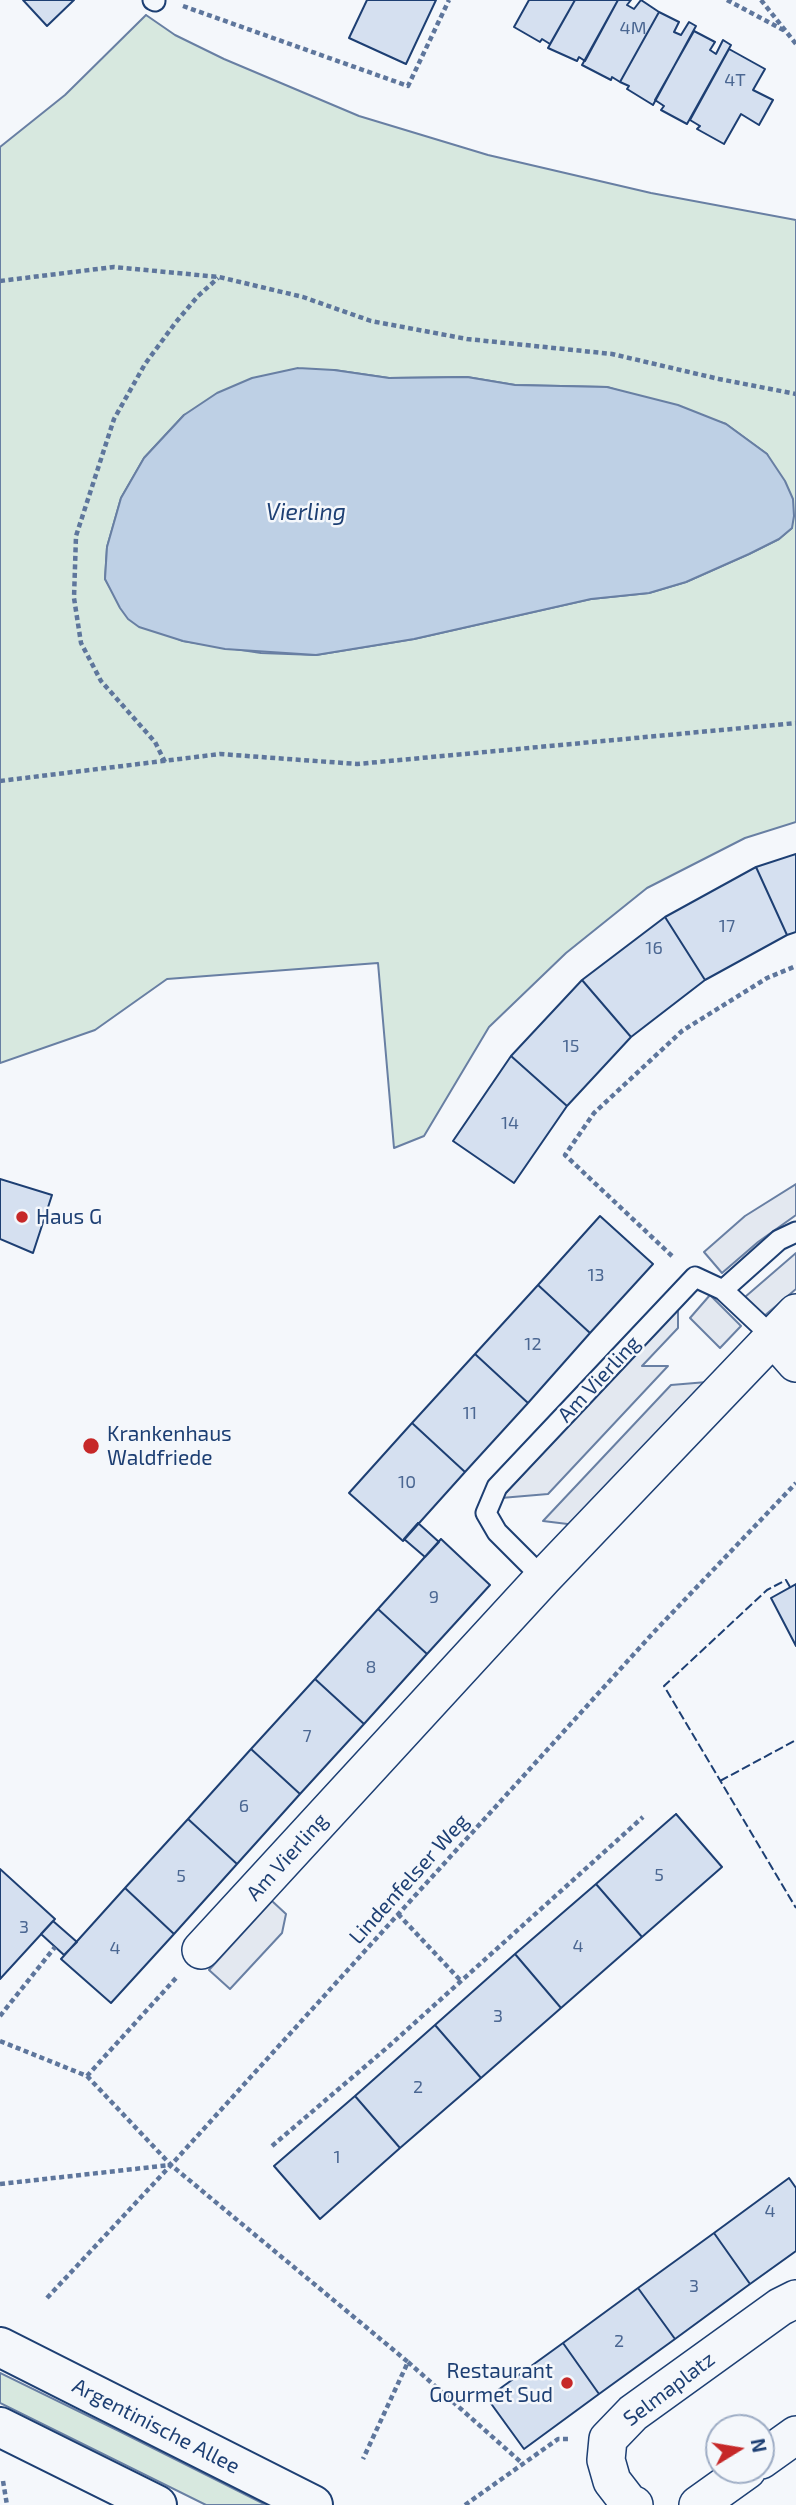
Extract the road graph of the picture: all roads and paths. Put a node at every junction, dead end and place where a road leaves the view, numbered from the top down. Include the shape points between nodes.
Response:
1 (449, 0) edge
2 (727, 0) edge
3 (761, 0) edge
4 (154, 1) edge
5 (787, 32) junction
6 (796, 44) edge
7 (219, 277) junction
8 (0, 281) edge
9 (796, 394) edge
10 (796, 723) edge
11 (165, 762) junction
12 (0, 781) edge
13 (796, 966) edge
14 (796, 1233) edge
15 (695, 1277) junction
16 (723, 1290) junction
17 (789, 1338) edge
18 (796, 1483) edge
19 (543, 1578) junction
20 (643, 1817) dead end
21 (398, 1914) junction
22 (55, 1947) dead end
23 (201, 1951) joint
24 (461, 1981) junction
25 (0, 2016) edge
26 (0, 2041) edge
27 (87, 2076) junction
28 (272, 2146) dead end
29 (171, 2165) junction
30 (0, 2184) edge
31 (47, 2298) dead end
32 (796, 2299) edge
33 (0, 2347) edge
34 (408, 2362) junction
35 (0, 2427) edge
36 (796, 2435) edge
37 (608, 2439) junction
38 (775, 2450) edge
39 (363, 2459) dead end
40 (523, 2464) junction
41 (3, 2482) dead end
42 (727, 2484) edge
43 (7, 2505) edge
44 (157, 2505) edge
45 (313, 2505) edge
46 (465, 2505) edge
47 (634, 2505) edge
48 (698, 2505) edge

1 - 4 path via 408,86 182,5
2 - 5 path
3 - 5 path
5 - 6 path
7 - 8 path via 114,267
7 - 9 path via 303,297 371,321 467,339 612,355
7 - 11 path via 176,322 145,364 114,419 76,536 74,598 81,643 101,681 156,742
10 - 11 path via 356,764 220,754
11 - 12 path
13 - 15 path via 682,1031 594,1113 565,1155
14 - 16 lane via 779,1240
15 - 16 lane
15 - 19 lane, Am Vierling via 497,1487 486,1513 497,1532
16 - 17 lane
17 - 19 street, Am Vierling
18 - 21 path, Lindenfelser Weg
19 - 23 street, Am Vierling
20 - 24 path
21 - 24 path
21 - 29 path, Lindenfelser Weg
22 - 25 path
23 - 27 path
24 - 28 path
26 - 27 path
27 - 29 path
29 - 30 path
29 - 31 path, Lindenfelser Weg
29 - 34 path
32 - 37 street, Selmaplatz via 633,2413
33 - 45 main road, Argentinische Allee
34 - 39 path
34 - 40 path
35 - 44 main road
36 - 38 street
37 - 40 path via 558,2439
37 - 47 street, Selmaplatz via 606,2460 612,2481
40 - 46 path
41 - 43 path
42 - 48 street

